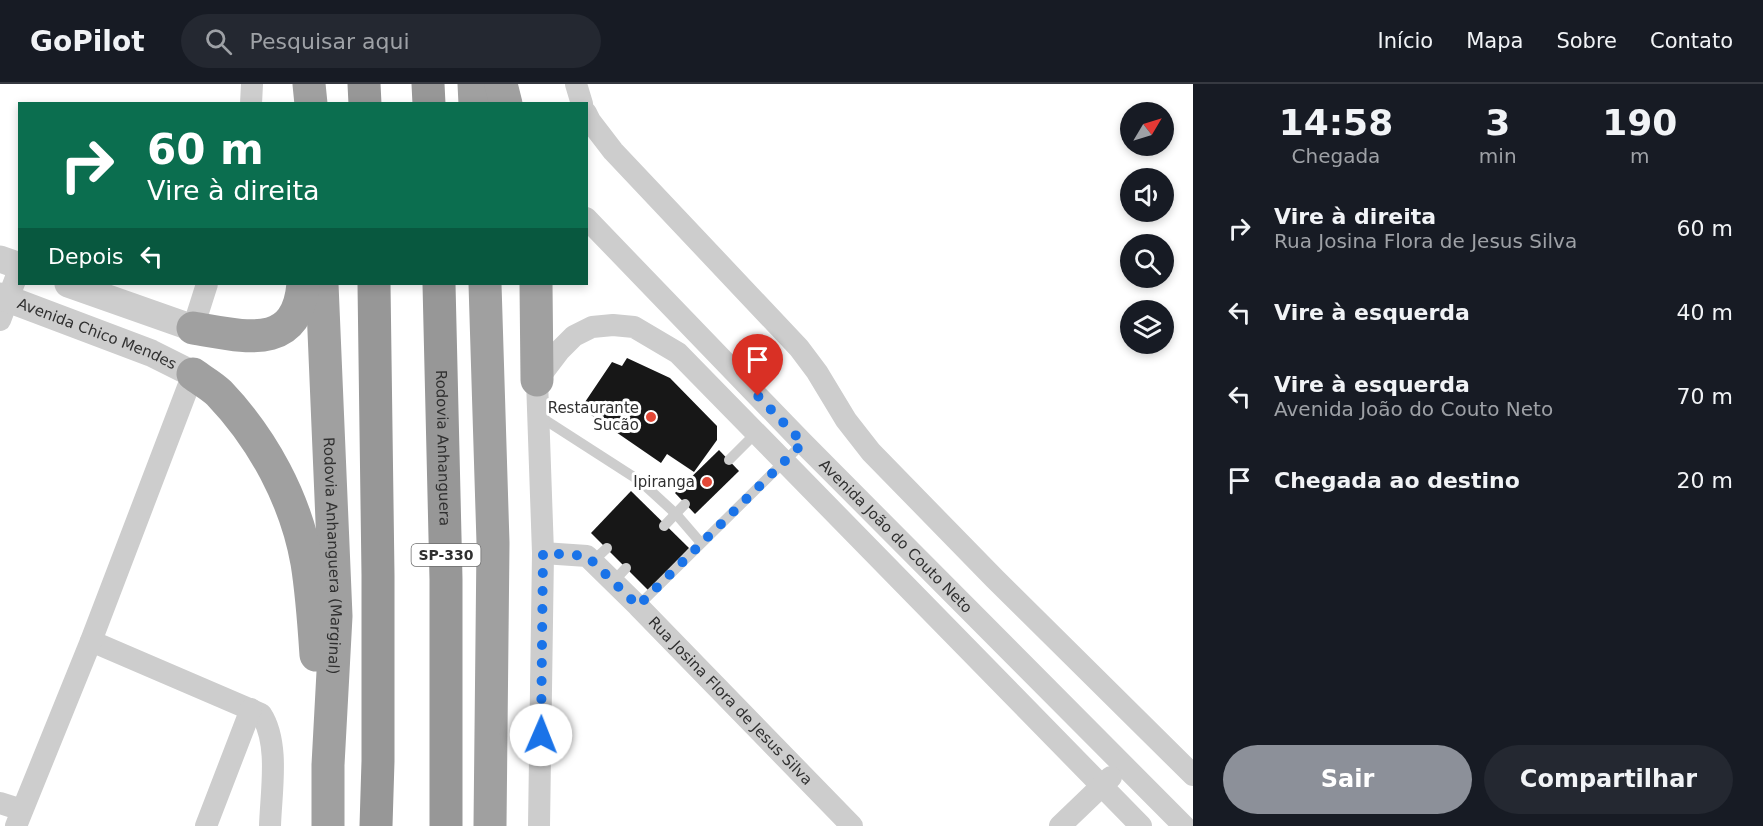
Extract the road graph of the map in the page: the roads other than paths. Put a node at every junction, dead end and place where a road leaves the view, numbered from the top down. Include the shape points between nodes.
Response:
1 (252, 84) edge
2 (293, 84) edge
3 (309, 84) edge
4 (364, 84) edge
5 (428, 84) edge
6 (474, 84) edge
7 (501, 84) edge
8 (576, 84) edge
9 (251, 102) edge
10 (294, 102) edge
11 (311, 102) edge
12 (365, 102) edge
13 (429, 102) edge
14 (475, 102) edge
15 (506, 102) edge
16 (581, 102) edge
17 (588, 117) edge
18 (588, 220) edge
19 (0, 259) edge
20 (18, 265) edge
21 (18, 270) edge
22 (71, 285) edge
23 (207, 285) edge
24 (303, 285) edge
25 (322, 285) edge
26 (374, 285) edge
27 (439, 285) edge
28 (485, 285) edge
29 (536, 285) edge
30 (2, 305) edge
31 (682, 317) junction
32 (193, 328) junction
33 (656, 338) junction
34 (193, 374) junction
35 (537, 380) junction
36 (539, 416) junction
37 (756, 433) junction
38 (803, 443) junction
39 (729, 460) dead end
40 (784, 463) junction
41 (656, 497) junction
42 (685, 504) dead end
43 (646, 506) dead end
44 (676, 514) junction
45 (664, 526) dead end
46 (701, 543) junction
47 (543, 553) junction
48 (638, 606) junction
49 (91, 641) junction
50 (251, 709) junction
51 (328, 765) junction
52 (1123, 765) junction
53 (1193, 775) edge
54 (1101, 786) junction
55 (0, 803) edge
56 (19, 818) edge
57 (206, 826) edge
58 (270, 826) edge
59 (328, 826) edge
60 (376, 826) edge
61 (446, 826) edge
62 (490, 826) edge
63 (539, 826) edge
64 (852, 826) edge
65 (1060, 826) edge
66 (1141, 826) edge
67 (1184, 826) edge

1 - 9 street
2 - 10 highway
3 - 11 highway
4 - 12 highway
5 - 13 highway
6 - 14 highway
7 - 15 highway
8 - 16 street
17 - 53 street via 613,151 799,348 871,452
18 - 31 street, Avenida João do Couto Neto
19 - 20 street
21 - 30 street
22 - 32 street
23 - 32 street
24 - 32 highway via 302,302 296,314 288,325 275,332 240,336
25 - 51 highway, Rodovia Anhanguera (Marginal) via 336,616
26 - 60 highway
27 - 61 highway, Rodovia Anhanguera / SP-330 via 446,590
28 - 62 highway via 493,543
29 - 35 highway
30 - 34 street, Avenida Chico Mendes via 151,353
31 - 33 street
31 - 38 street, Avenida João do Couto Neto
33 - 35 street, Avenida João do Couto Neto via 634,327 592,327 574,336
33 - 37 street, Avenida João do Couto Neto via 678,353
34 - 49 street
34 - 51 highway via 218,392 257,441 288,498 299,529 307,563
35 - 36 street
36 - 41 lane via 640,481
36 - 47 street
37 - 39 lane
37 - 40 street, Avenida João do Couto Neto
38 - 40 lane
38 - 52 street, Avenida João do Couto Neto
40 - 46 lane
40 - 54 street, Avenida João do Couto Neto
41 - 43 lane
41 - 44 lane
42 - 44 lane
44 - 45 lane
44 - 46 lane
46 - 48 lane
47 - 48 street, Rua Josina Flora de Jesus Silva via 599,555 619,575
47 - 63 street
48 - 64 street, Rua Josina Flora de Jesus Silva
49 - 50 street
49 - 56 street
50 - 57 street
50 - 58 street via 261,714 271,733
51 - 59 highway, Rodovia Anhanguera (Marginal)
52 - 54 street
52 - 67 street, Avenida João do Couto Neto
54 - 65 street
54 - 66 street, Avenida João do Couto Neto
55 - 56 street

